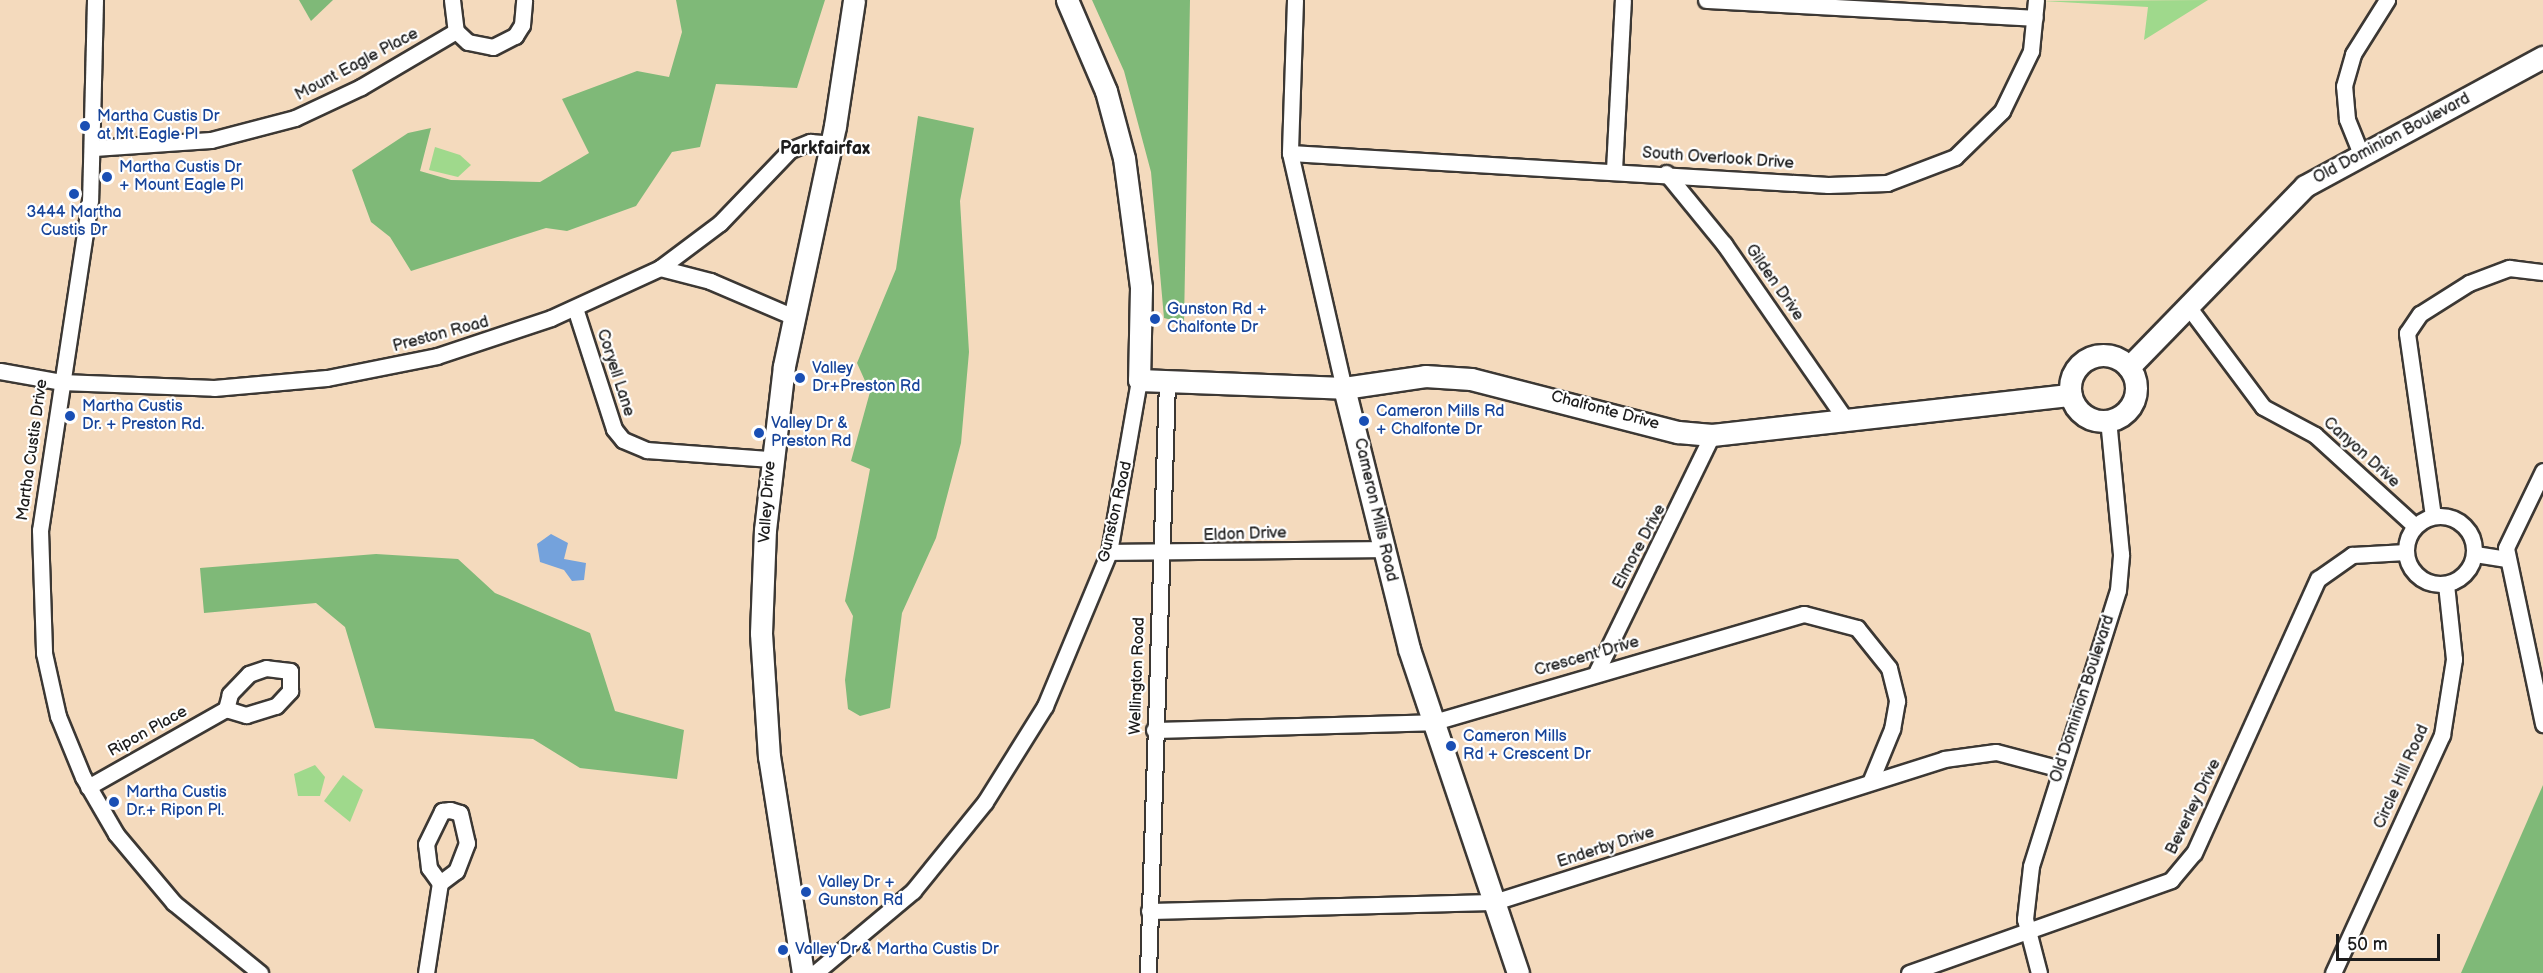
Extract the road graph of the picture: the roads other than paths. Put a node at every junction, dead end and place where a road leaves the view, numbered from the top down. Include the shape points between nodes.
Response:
1 (95, 0) edge
2 (452, 0) edge
3 (524, 0) edge
4 (854, 0) edge
5 (1067, 0) edge
6 (1295, 0) edge
7 (1623, 0) edge
8 (1706, 0) edge
9 (2036, 0) edge
10 (2387, 0) edge
11 (2035, 18) junction
12 (456, 31) junction
13 (2543, 57) edge
14 (831, 144) junction
15 (94, 148) junction
16 (1290, 153) junction
17 (2361, 154) junction
18 (1614, 170) junction
19 (1666, 173) junction
20 (660, 268) junction
21 (2543, 272) edge
22 (2187, 305) junction
23 (575, 308) junction
24 (794, 318) junction
25 (2129, 367) junction
26 (0, 371) edge
27 (1139, 380) junction
28 (1167, 380) junction
29 (61, 382) junction
30 (1344, 388) junction
31 (2071, 395) junction
32 (1845, 419) junction
33 (2108, 420) junction
34 (1712, 435) junction
35 (771, 459) junction
36 (2543, 471) edge
37 (2538, 491) edge
38 (2433, 516) junction
39 (2415, 526) junction
40 (1383, 549) junction
41 (1109, 552) junction
42 (2406, 552) junction
43 (2475, 554) junction
44 (1159, 556) junction
45 (2507, 559) junction
46 (2446, 584) junction
47 (1596, 673) junction
48 (226, 709) dead end
49 (1434, 722) junction
50 (2543, 724) edge
51 (1154, 730) junction
52 (2061, 769) junction
53 (1871, 780) junction
54 (88, 787) junction
55 (440, 883) dead end
56 (1494, 902) junction
57 (1149, 911) junction
58 (2027, 935) junction
59 (260, 973) edge
60 (426, 973) edge
61 (803, 973) edge
62 (815, 973) edge
63 (1148, 973) edge
64 (1518, 973) edge
65 (1909, 973) edge
66 (2039, 973) edge
67 (2333, 973) edge

1 - 15 street, Martha Custis Drive
2 - 12 street
3 - 12 street via 522,25 505,43 480,47
4 - 14 street, Valley Drive
5 - 27 street, Gunston Road via 1106,91 1124,158 1141,288
6 - 16 street, Cameron Mills Road
7 - 18 street
8 - 11 street
9 - 11 street, South Overlook Drive
10 - 17 street via 2353,54 2344,86 2348,119
11 - 19 street, South Overlook Drive via 2031,51 2009,102 1974,142 1935,168 1862,185
12 - 15 street, Mount Eagle Place via 378,78 295,118 211,140
13 - 17 street, Old Dominion Boulevard
14 - 20 street, Preston Road via 810,142 790,150 720,223
14 - 24 street, Valley Drive
15 - 29 street, Martha Custis Drive
16 - 18 street, South Overlook Drive
16 - 30 street, Cameron Mills Road
17 - 22 street, Old Dominion Boulevard via 2305,186
18 - 19 street, South Overlook Drive
19 - 32 street, Gilden Drive via 1731,252
20 - 23 street, Preston Road
20 - 24 street via 710,281
21 - 38 street via 2509,268 2469,283 2420,314 2407,333
22 - 25 street, Old Dominion Boulevard
22 - 39 street, Canyon Drive via 2263,407 2315,435
23 - 29 street, Preston Road via 437,356 327,378 181,389
23 - 35 street, Coryell Lane via 606,408 623,440 647,450
24 - 35 street, Valley Drive
25 - 31 street via 2109,356 2088,359 2073,376
25 - 33 street via 2135,399 2122,415
26 - 29 street, Preston Road
27 - 28 street, Chalfonte Drive
27 - 41 street, Gunston Road
28 - 30 street, Chalfonte Drive
28 - 44 street, Wellington Road
29 - 54 street, Martha Custis Drive via 40,530 40,621 50,690
30 - 34 street, Chalfonte Drive via 1425,376 1471,379 1678,432
30 - 40 street, Cameron Mills Road
31 - 32 street, Chalfonte Drive
31 - 33 street via 2083,414
32 - 34 street, Chalfonte Drive
33 - 52 street, Old Dominion Boulevard via 2121,554 2118,591
34 - 47 street, Elmore Drive
35 - 61 street, Valley Drive via 762,677 769,757
36 - 37 street
37 - 45 street via 2508,538
38 - 39 street
38 - 43 street via 2449,517 2465,526
39 - 42 street
40 - 44 street, Eldon Drive
40 - 49 street, Cameron Mills Road
41 - 44 street, Eldon Drive
41 - 62 street, Gunston Road via 1045,706 985,802 913,891
42 - 46 street via 2421,578
42 - 58 street, Beverley Drive via 2352,555 2318,579 2188,864 2160,887
43 - 45 street
43 - 46 street via 2465,574
44 - 51 street, Wellington Road
45 - 50 street
46 - 67 street, Circle Hill Road via 2454,659 2442,735
47 - 49 street, Crescent Drive
47 - 53 street, Crescent Drive via 1771,619 1804,614 1838,619 1857,628 1881,653 1894,684 1892,729
48 - 54 street, Ripon Place
49 - 51 street, Crescent Drive
49 - 56 street, Cameron Mills Road
51 - 57 street, Wellington Road
52 - 53 street, Enderby Drive via 1996,752 1975,753
52 - 58 street, Old Dominion Boulevard via 2031,866
53 - 56 street, Enderby Drive
54 - 59 street, Martha Custis Drive via 116,834 159,888 212,938
55 - 60 street
56 - 57 street, Enderby Drive
56 - 64 street, Cameron Mills Road
57 - 63 street, Wellington Road
58 - 65 street, Beverley Drive
58 - 66 street, Old Dominion Boulevard

